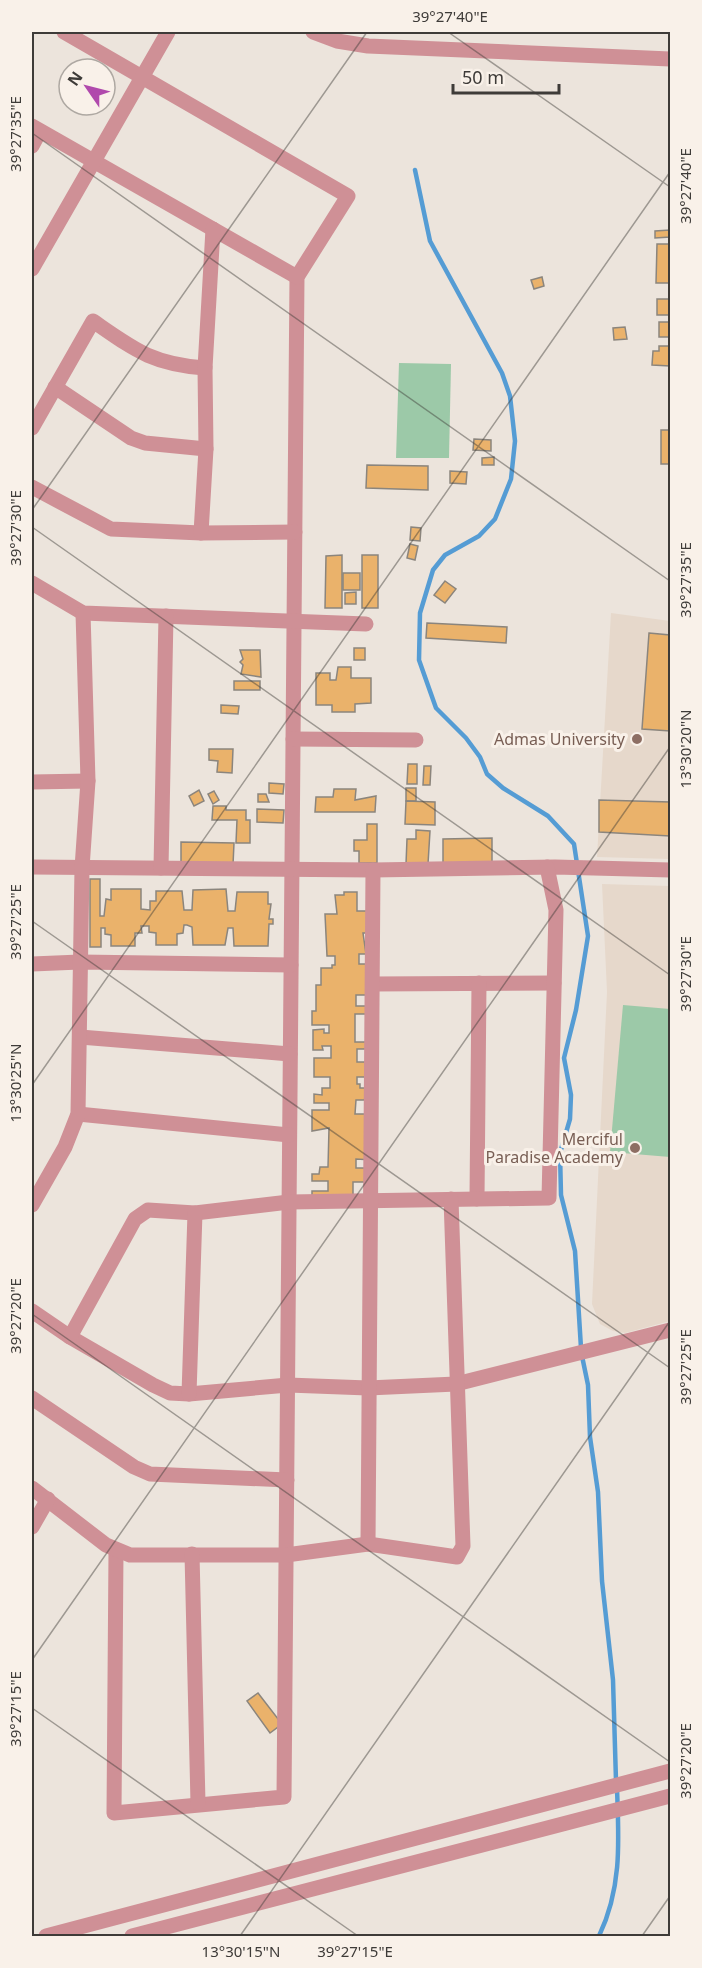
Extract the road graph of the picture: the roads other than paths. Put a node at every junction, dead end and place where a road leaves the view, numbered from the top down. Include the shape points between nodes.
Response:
1 (64, 32) edge
2 (168, 32) edge
3 (313, 32) edge
4 (670, 59) edge
5 (142, 76) junction
6 (36, 128) edge
7 (32, 146) edge
8 (94, 161) junction
9 (213, 229) junction
10 (32, 269) edge
11 (297, 277) junction
12 (205, 368) junction
13 (55, 387) junction
14 (32, 428) edge
15 (206, 449) junction
16 (32, 487) edge
17 (295, 532) junction
18 (201, 533) junction
19 (32, 583) edge
20 (83, 613) junction
21 (166, 616) junction
22 (294, 621) junction
23 (366, 624) dead end
24 (293, 739) junction
25 (417, 740) dead end
26 (88, 781) junction
27 (32, 782) edge
28 (32, 867) edge
29 (551, 867) junction
30 (82, 868) junction
31 (161, 868) junction
32 (291, 869) junction
33 (374, 870) junction
34 (670, 870) edge
35 (80, 962) junction
36 (32, 964) edge
37 (291, 965) junction
38 (479, 983) junction
39 (554, 983) junction
40 (373, 984) junction
41 (80, 1037) junction
42 (290, 1054) junction
43 (78, 1114) junction
44 (290, 1135) junction
45 (451, 1199) junction
46 (477, 1199) junction
47 (370, 1200) junction
48 (289, 1202) junction
49 (32, 1205) edge
50 (195, 1213) junction
51 (32, 1311) edge
52 (670, 1330) edge
53 (70, 1337) junction
54 (456, 1384) junction
55 (288, 1385) junction
56 (369, 1388) junction
57 (189, 1394) junction
58 (32, 1398) edge
59 (287, 1480) junction
60 (32, 1488) edge
61 (48, 1498) junction
62 (32, 1527) edge
63 (368, 1544) junction
64 (116, 1551) junction
65 (192, 1554) junction
66 (286, 1556) junction
67 (670, 1771) edge
68 (670, 1796) edge
69 (198, 1803) junction
70 (46, 1936) edge
71 (132, 1936) edge

1 - 5 street
2 - 5 street
3 - 4 street via 368,46
5 - 8 street
5 - 11 street via 348,196
6 - 7 street
6 - 8 street
8 - 9 street
8 - 10 street
9 - 11 street
9 - 12 street
11 - 17 street
12 - 13 street via 153,360 93,321
12 - 15 street
13 - 14 street
13 - 15 street via 131,438
15 - 18 street
16 - 18 street via 111,529
17 - 18 street
17 - 22 street
19 - 20 street
20 - 21 street
20 - 26 street
21 - 22 street
21 - 31 street
22 - 23 street
22 - 24 street
24 - 25 street
24 - 32 street
26 - 27 street
26 - 30 street
28 - 30 street
29 - 33 street
29 - 34 street
29 - 39 street via 556,910
30 - 31 street
30 - 35 street
31 - 32 street
32 - 33 street
32 - 37 street
33 - 40 street
35 - 36 street
35 - 37 street
35 - 41 street
37 - 42 street
38 - 39 street
38 - 40 street
38 - 46 street
39 - 46 street via 549,1198
40 - 47 street
41 - 42 street
41 - 43 street
42 - 44 street
43 - 44 street
43 - 49 street via 65,1147
44 - 48 street
45 - 46 street
45 - 47 street
45 - 54 street
47 - 48 street
47 - 56 street
48 - 50 street
48 - 55 street
50 - 53 street via 148,1210 135,1218
50 - 57 street
51 - 53 street
52 - 54 street
53 - 57 street via 170,1393
54 - 56 street
54 - 63 street via 462,1552 454,1558
55 - 56 street
55 - 57 street
55 - 59 street
56 - 63 street
58 - 59 street via 150,1474
59 - 66 street
60 - 61 street
61 - 62 street
61 - 64 street
63 - 66 street
64 - 65 street via 130,1555
64 - 69 street via 114,1813
65 - 66 street
65 - 69 street
66 - 69 street via 285,1797
67 - 70 street
68 - 71 street

